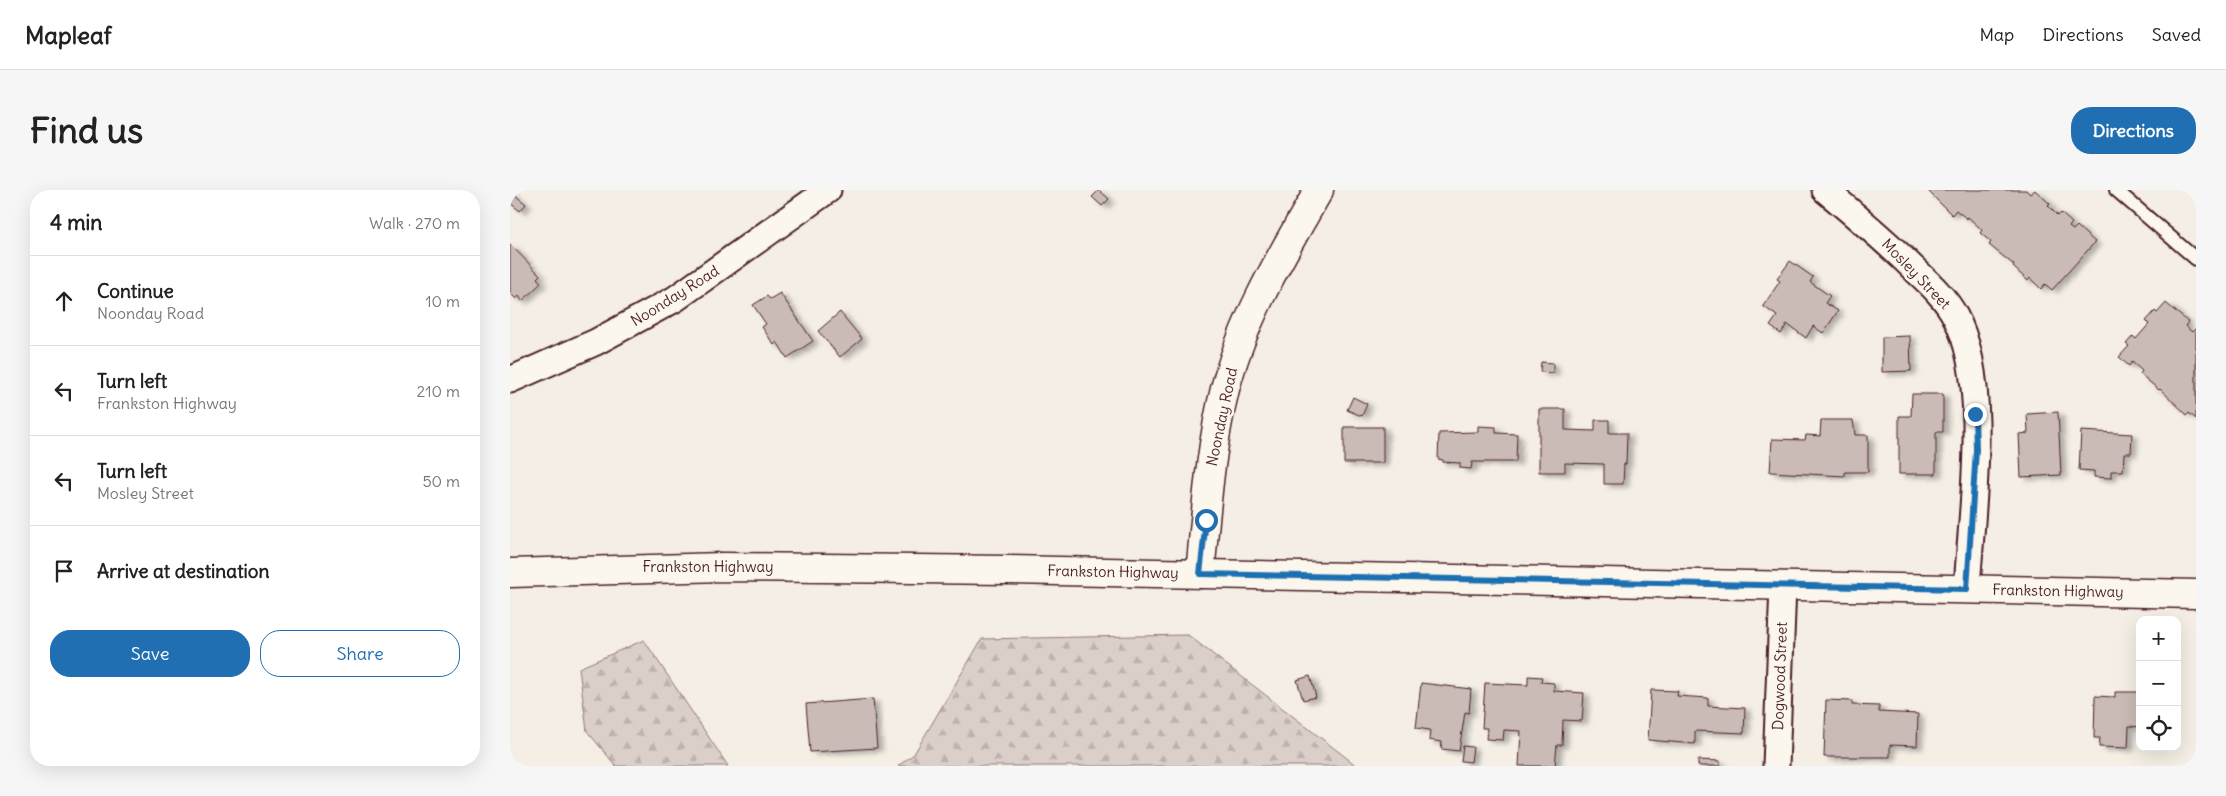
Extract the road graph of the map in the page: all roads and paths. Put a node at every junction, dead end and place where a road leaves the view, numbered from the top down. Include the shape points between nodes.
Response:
1 (828, 190) edge
2 (1319, 190) edge
3 (1825, 190) edge
4 (2116, 190) edge
5 (2196, 259) edge
6 (510, 380) edge
7 (510, 572) edge
8 (1200, 574) junction
9 (1784, 586) junction
10 (1967, 589) junction
11 (2196, 594) edge
12 (1776, 766) edge

1 - 6 street, Noonday Road via 675,298 596,342
2 - 8 main road, Noonday Road via 1249,321 1226,388 1212,455
3 - 10 street, Mosley Street via 1924,278 1944,300 1962,330 1974,391 1976,450
4 - 5 lane
7 - 8 main road, Frankston Highway via 800,567
8 - 9 main road, Frankston Highway
9 - 10 main road, Frankston Highway
9 - 12 street, Dogwood Street
10 - 11 main road, Frankston Highway

